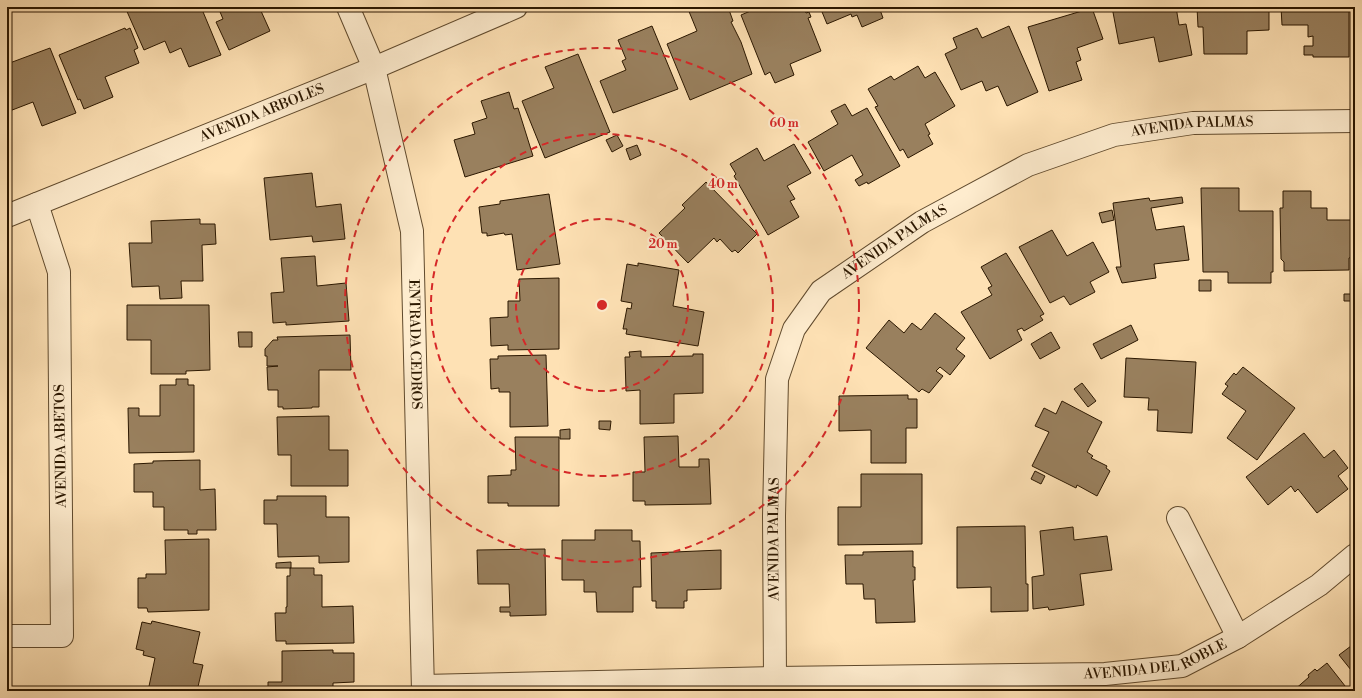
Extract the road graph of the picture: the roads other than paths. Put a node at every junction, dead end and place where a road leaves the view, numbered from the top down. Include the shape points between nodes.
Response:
1 (348, 7) edge
2 (516, 7) edge
3 (374, 68) junction
4 (1355, 120) edge
5 (37, 204) junction
6 (7, 216) edge
7 (1178, 518) dead end
8 (1355, 555) edge
9 (7, 636) edge
10 (1238, 637) junction
11 (775, 678) junction
12 (423, 688) edge

1 - 3 street, ENTRADA CEDROS
2 - 3 street, AVENIDA ARBOLES
3 - 5 street, AVENIDA ARBOLES
3 - 12 street, ENTRADA CEDROS via 412,231
4 - 11 street, AVENIDA PALMAS via 1193,123 1114,134 1022,168 922,222 820,290 794,329 777,379 774,516
5 - 6 street, AVENIDA ARBOLES
5 - 9 street, AVENIDA ABETOS via 59,272 62,636
7 - 10 street, AVENIDA DEL ROBLE
8 - 10 street, AVENIDA DEL ROBLE via 1319,585
10 - 11 street, AVENIDA DEL ROBLE via 1182,666 1105,674
11 - 12 street, AVENIDA DEL ROBLE

